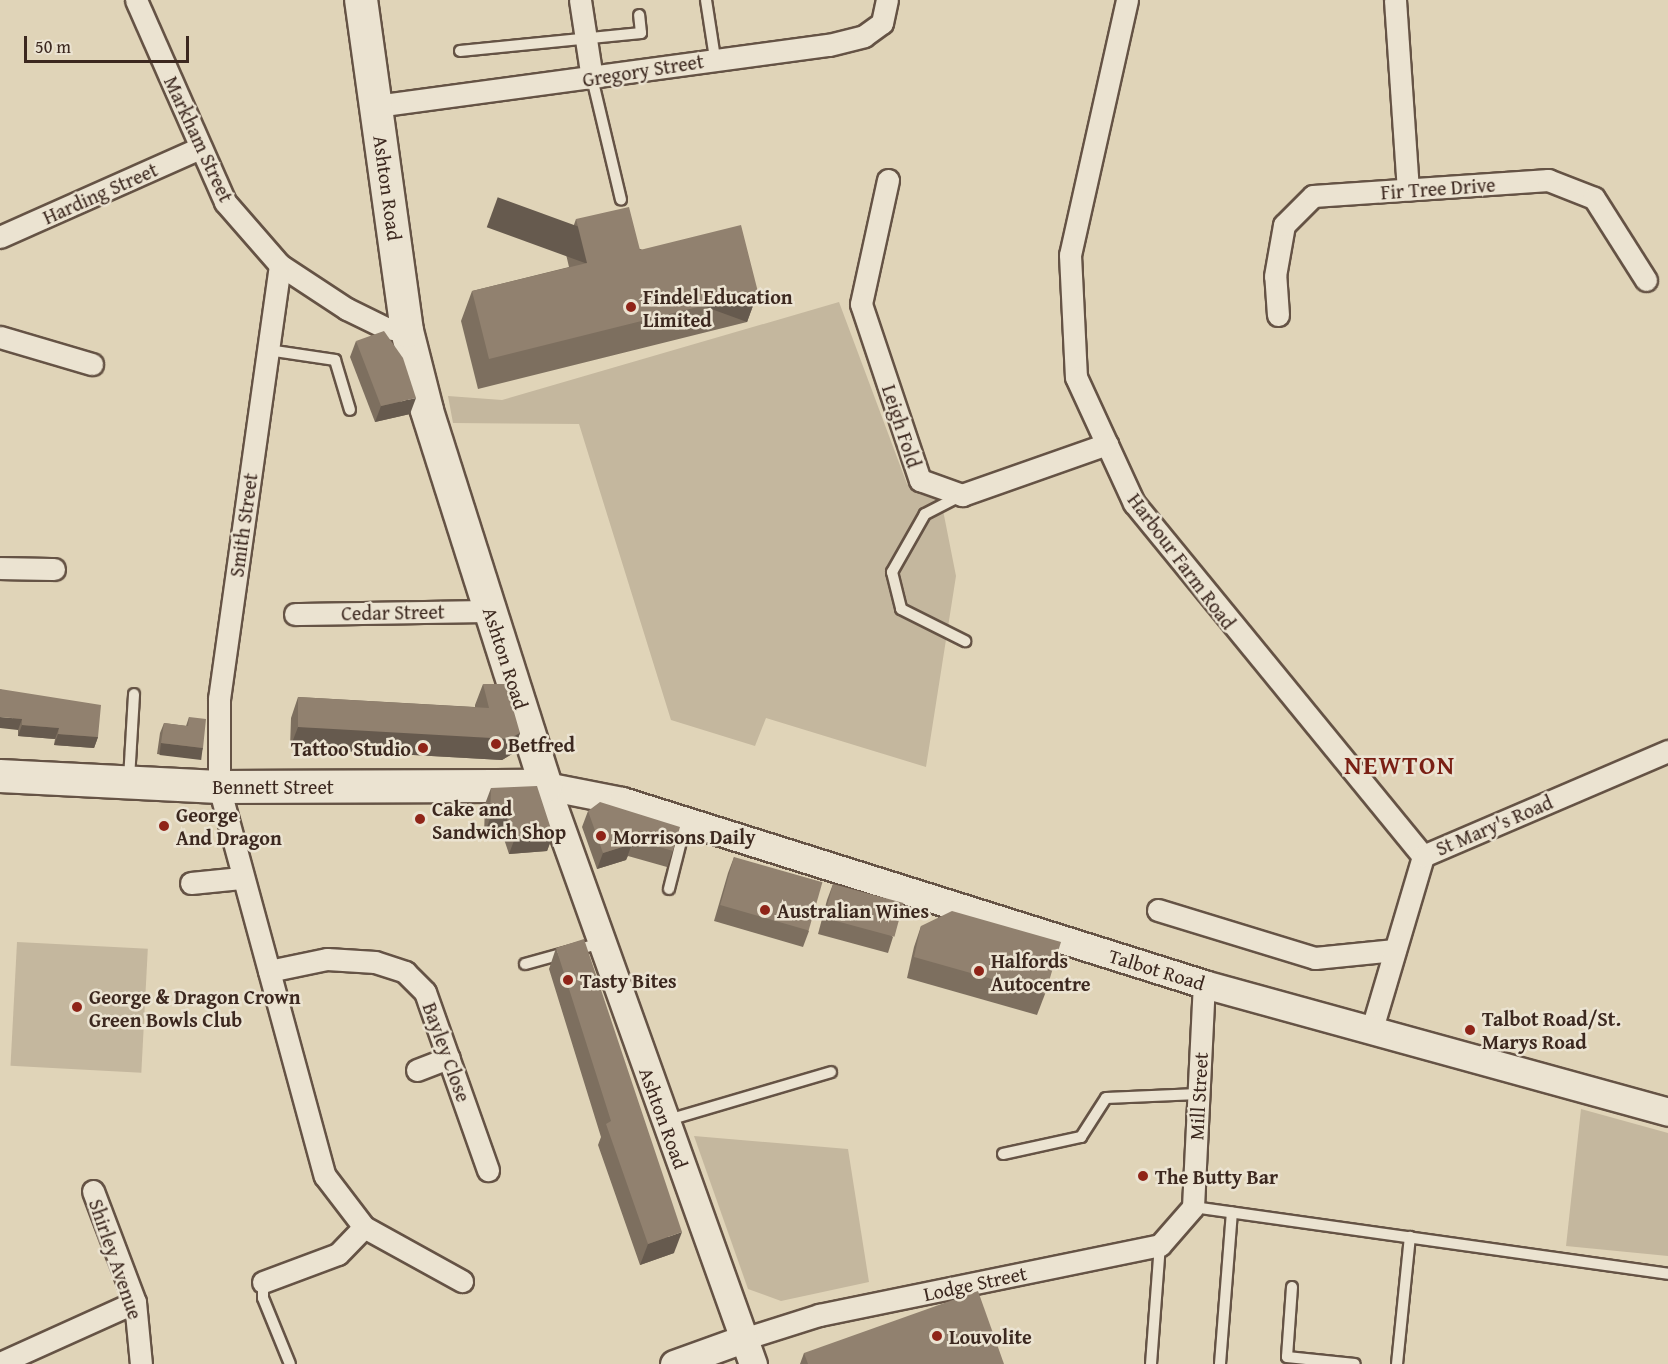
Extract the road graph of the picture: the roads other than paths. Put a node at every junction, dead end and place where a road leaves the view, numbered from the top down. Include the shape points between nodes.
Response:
1 (136, 0) edge
2 (361, 0) edge
3 (580, 0) edge
4 (706, 0) edge
5 (887, 0) edge
6 (1395, 0) edge
7 (1131, 3) edge
8 (639, 15) dead end
9 (586, 38) junction
10 (460, 51) dead end
11 (715, 58) junction
12 (592, 78) junction
13 (376, 106) junction
14 (200, 148) junction
15 (888, 180) dead end
16 (1408, 190) junction
17 (621, 200) dead end
18 (0, 237) edge
19 (280, 265) junction
20 (1646, 280) dead end
21 (1278, 315) dead end
22 (407, 331) junction
23 (0, 337) edge
24 (268, 350) junction
25 (92, 364) dead end
26 (350, 410) dead end
27 (1107, 444) junction
28 (962, 495) junction
29 (0, 568) edge
30 (54, 569) dead end
31 (491, 611) junction
32 (295, 614) dead end
33 (965, 641) dead end
34 (134, 694) dead end
35 (1668, 751) edge
36 (0, 776) edge
37 (129, 782) junction
38 (219, 786) junction
39 (546, 786) junction
40 (687, 822) junction
41 (1423, 856) junction
42 (241, 878) junction
43 (191, 883) dead end
44 (669, 889) dead end
45 (1158, 910) dead end
46 (601, 943) junction
47 (1395, 950) junction
48 (525, 964) dead end
49 (269, 971) junction
50 (1204, 984) junction
51 (1371, 1032) junction
52 (450, 1058) junction
53 (417, 1070) dead end
54 (831, 1072) dead end
55 (1198, 1094) junction
56 (1668, 1112) edge
57 (665, 1121) junction
58 (1003, 1154) dead end
59 (488, 1170) dead end
60 (93, 1191) dead end
61 (1193, 1207) junction
62 (1232, 1212) junction
63 (364, 1227) junction
64 (1410, 1237) junction
65 (1160, 1245) junction
66 (1668, 1275) edge
67 (462, 1281) dead end
68 (263, 1282) joint
69 (1292, 1287) dead end
70 (135, 1302) junction
71 (743, 1339) junction
72 (0, 1363) edge
73 (141, 1364) edge
74 (290, 1364) edge
75 (674, 1364) edge
76 (753, 1364) edge
77 (1151, 1364) edge
78 (1220, 1364) edge
79 (1355, 1364) edge
80 (1397, 1364) edge

1 - 14 street, Markham Street
2 - 13 main road, Ashton Road
3 - 9 street
4 - 11 lane
5 - 11 street, Gregory Street via 882,23 864,36
6 - 16 street
7 - 27 street, Harbour Farm Road via 1070,255 1076,377
8 - 9 lane via 641,33
9 - 10 lane
9 - 12 street
11 - 12 street, Gregory Street
12 - 13 street, Gregory Street
12 - 17 lane
13 - 22 main road, Ashton Road
14 - 18 street, Harding Street
14 - 19 street, Markham Street via 225,202
15 - 28 street, Leigh Fold via 861,304 920,480
16 - 20 street, Fir Tree Drive via 1548,180 1594,198
16 - 21 street, Fir Tree Drive via 1313,196 1284,225 1275,276
19 - 22 street, Markham Street via 347,309 386,328
19 - 24 street, Smith Street
22 - 31 main road, Ashton Road
23 - 25 street
24 - 26 lane via 335,360
24 - 38 street, Smith Street via 219,698
27 - 28 street
27 - 41 street, Harbour Farm Road via 1141,512
28 - 33 lane via 925,514 892,572 901,609
29 - 30 street
31 - 32 street, Cedar Street
31 - 39 main road, Ashton Road
34 - 37 lane
35 - 41 street, St Mary's Road
36 - 37 main road, Bennett Street
37 - 38 main road, Bennett Street
38 - 39 main road, Bennett Street
38 - 42 street, Smith Street
39 - 40 street, Talbot Road
39 - 46 street, Ashton Road
40 - 44 lane
40 - 50 street, Talbot Road
41 - 47 street, St Mary's Road
42 - 43 street
42 - 49 street, Smith Street
45 - 47 street via 1315,958
46 - 48 lane
46 - 57 street, Ashton Road
47 - 51 street, St Mary's Road
49 - 52 street, Bayley Close via 327,959 375,962 405,972 425,992
49 - 63 street, Smith Street via 325,1176
50 - 51 street, Talbot Road
50 - 55 street, Mill Street
51 - 56 street, Talbot Road
52 - 53 street
52 - 59 street, Bayley Close
54 - 57 lane
55 - 58 lane via 1106,1098 1082,1137
55 - 61 street, Mill Street
57 - 71 street, Ashton Road
60 - 70 street, Shirley Avenue
61 - 62 lane
61 - 65 street
62 - 64 lane
62 - 78 lane
63 - 67 street, Smith Street
63 - 68 street via 338,1254
64 - 66 lane
64 - 80 lane
65 - 71 street, Lodge Street via 819,1315
65 - 77 lane
68 - 74 lane via 263,1298
69 - 79 lane via 1287,1357
70 - 72 street
70 - 73 street, Shirley Avenue
71 - 75 street
71 - 76 street, Ashton Road

